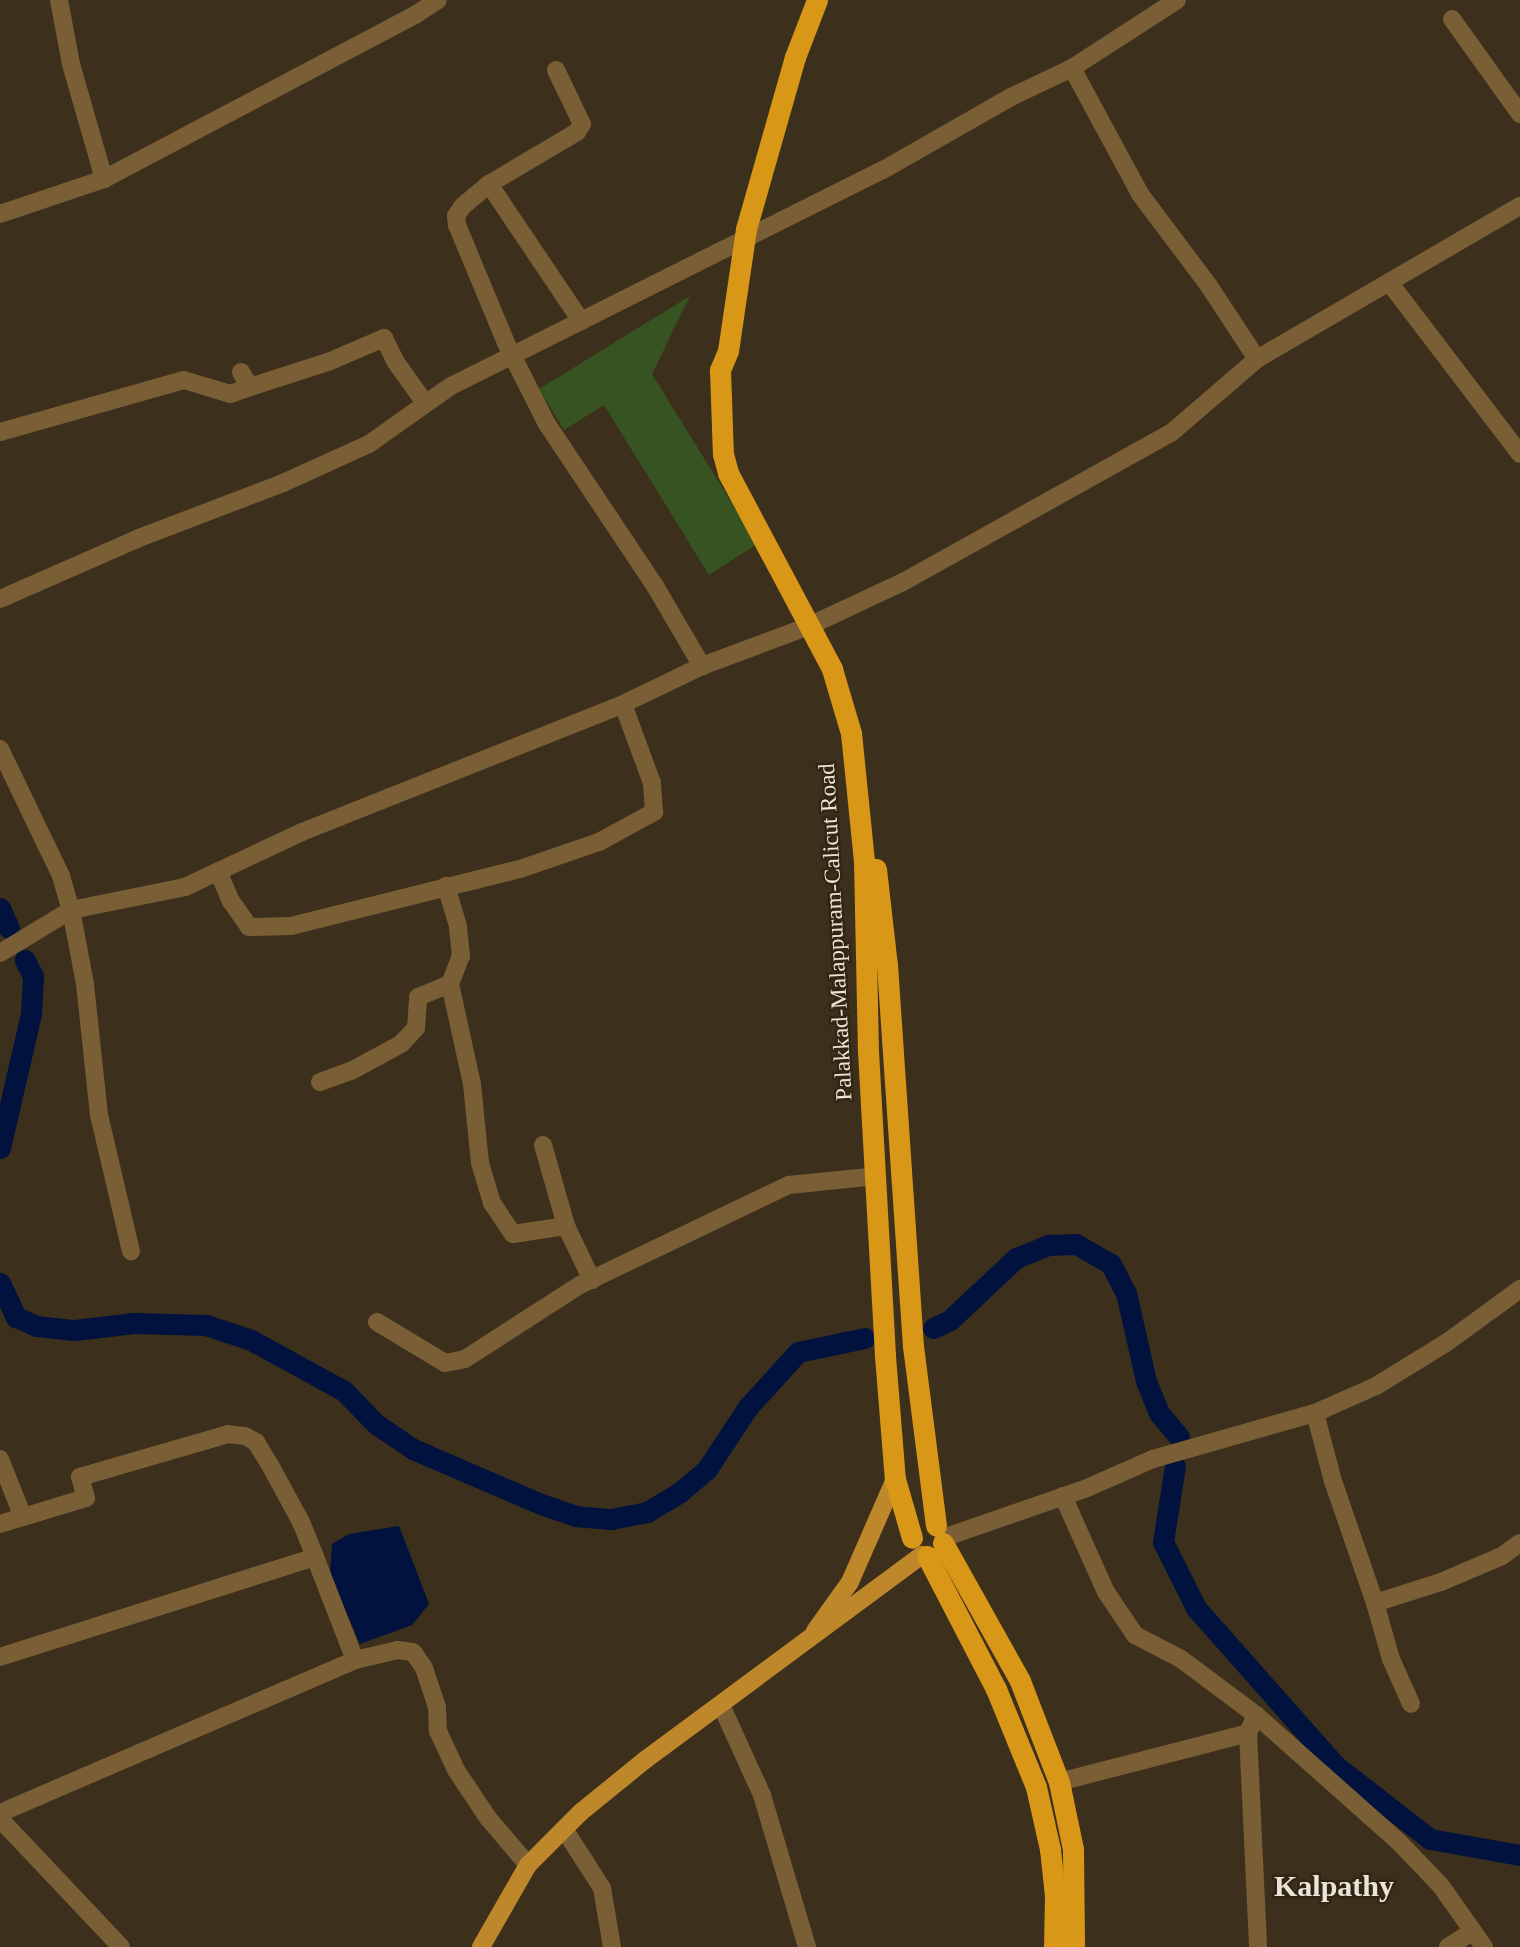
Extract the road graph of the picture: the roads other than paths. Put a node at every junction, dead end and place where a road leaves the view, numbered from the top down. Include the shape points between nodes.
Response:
1 (59, 0) edge
2 (438, 0) edge
3 (817, 0) edge
4 (1177, 0) edge
5 (1452, 19) dead end
6 (1072, 68) junction
7 (556, 70) dead end
8 (1520, 114) edge
9 (104, 179) junction
10 (489, 184) junction
11 (1520, 206) edge
12 (0, 214) edge
13 (744, 242) junction
14 (1389, 282) junction
15 (581, 321) junction
16 (514, 356) junction
17 (1257, 359) junction
18 (425, 403) junction
19 (0, 432) edge
20 (1520, 454) edge
21 (0, 599) edge
22 (816, 624) junction
23 (702, 666) junction
24 (623, 704) junction
25 (0, 749) edge
26 (218, 871) junction
27 (446, 886) junction
28 (71, 910) junction
29 (0, 953) edge
30 (450, 984) junction
31 (320, 1083) dead end
32 (543, 1145) dead end
33 (877, 1176) junction
34 (566, 1226) junction
35 (131, 1251) dead end
36 (592, 1280) junction
37 (1520, 1289) edge
38 (377, 1322) dead end
39 (1315, 1413) junction
40 (0, 1460) edge
41 (895, 1479) junction
42 (1063, 1496) junction
43 (23, 1517) junction
44 (0, 1524) edge
45 (1520, 1542) edge
46 (931, 1543) junction
47 (315, 1558) junction
48 (1374, 1603) junction
49 (804, 1645) junction
50 (0, 1657) edge
51 (355, 1660) junction
52 (1411, 1704) dead end
53 (721, 1705) junction
54 (1256, 1715) junction
55 (1248, 1733) junction
56 (1059, 1782) junction
57 (0, 1813) edge
58 (0, 1819) edge
59 (564, 1829) junction
60 (528, 1865) junction
61 (1472, 1932) junction
62 (121, 1947) edge
63 (481, 1947) edge
64 (612, 1947) edge
65 (807, 1947) edge
66 (1054, 1947) edge
67 (1074, 1947) edge
68 (1258, 1947) edge
69 (1448, 1947) edge
70 (1484, 1947) edge

1 - 9 street via 71,64
2 - 9 street
3 - 13 highway, Palakkad-Malappuram-Calicut Road via 795,57
4 - 6 street
5 - 8 street
6 - 13 street
6 - 17 street via 1140,194
7 - 10 street via 582,124 571,136
9 - 12 street
10 - 15 street
10 - 16 street via 462,207 457,225
11 - 14 street
13 - 15 street
13 - 22 highway, Palakkad-Malappuram-Calicut Road via 728,351 720,370 723,454 728,473
14 - 17 street
14 - 20 street
15 - 16 street
16 - 18 street
16 - 23 street via 547,424 655,586
17 - 22 street via 1171,433 903,582
18 - 19 street via 384,338 328,362 246,380 230,394 184,380
18 - 21 street via 369,444
22 - 23 street
22 - 33 highway, Palakkad-Malappuram-Calicut Road via 843,698 852,745 864,860 868,1051
22 - 46 highway, Palakkad-Malappuram-Calicut Road via 842,663 858,717 887,965
23 - 24 street
24 - 26 street via 302,832
24 - 27 street via 652,783 654,812 599,842 523,868
25 - 28 street via 61,876
26 - 27 street via 249,927 291,926
26 - 28 street via 185,887
27 - 30 street via 461,956
28 - 29 street
28 - 35 street via 85,985 99,1115
30 - 31 street via 418,997 416,1028 401,1044
30 - 34 street via 472,1084 480,1163 492,1203 513,1234
32 - 34 street
33 - 36 street via 789,1185
33 - 41 highway, Palakkad-Malappuram-Calicut Road
34 - 36 street
36 - 38 street via 465,1359 445,1363
37 - 39 street via 1376,1386
39 - 42 street via 1153,1459
39 - 48 street
40 - 43 street
41 - 46 highway, Palakkad-Malappuram-Calicut Road
41 - 49 main road via 850,1583
42 - 46 street
42 - 54 street via 1106,1592 1135,1635 1181,1659
43 - 44 street
43 - 47 street via 86,1498 80,1477 228,1434 245,1436 256,1443 270,1465 302,1522
45 - 48 street via 1502,1556 1441,1582
46 - 49 main road
46 - 56 highway, Palakkad-Malappuram-Calicut Road via 1020,1681
46 - 66 highway, Palakkad-Malappuram-Calicut Road via 1036,1787 1050,1849
47 - 50 street
47 - 51 street
48 - 52 street
49 - 53 main road
51 - 57 street
51 - 60 street via 413,1651 424,1668 437,1707 438,1731 456,1770
53 - 59 main road via 645,1760
53 - 65 street via 762,1795
54 - 55 street
54 - 61 street via 1398,1841 1441,1886
55 - 56 street
55 - 68 street
56 - 67 highway, Palakkad-Malappuram-Calicut Road via 1073,1849
58 - 62 street
59 - 60 main road
59 - 64 street via 602,1888
60 - 63 main road
61 - 69 street
61 - 70 street

